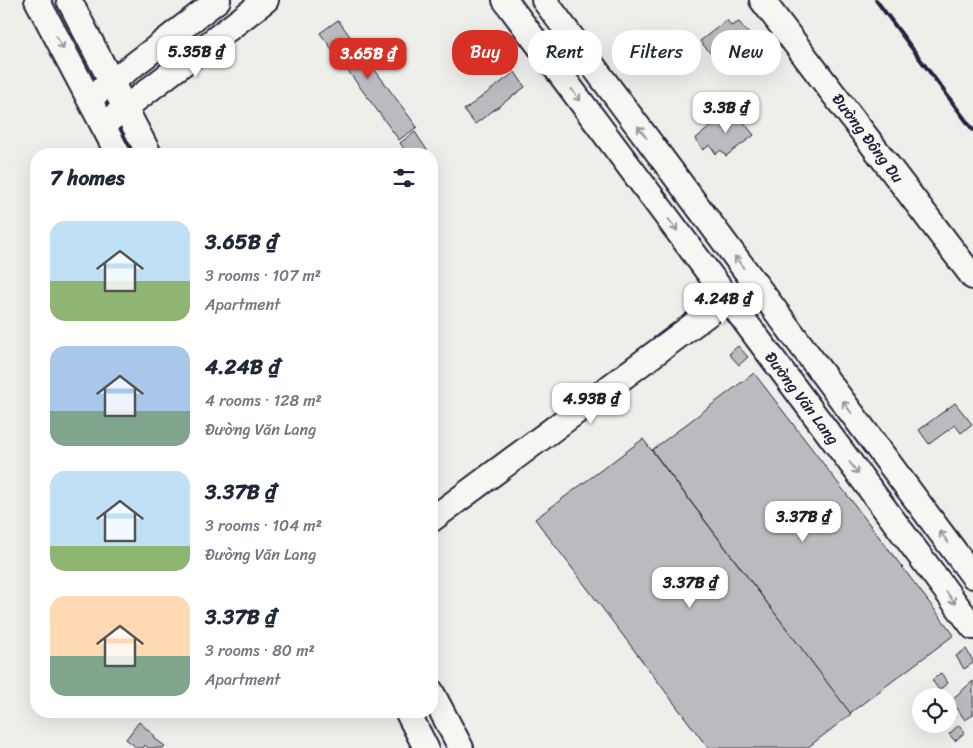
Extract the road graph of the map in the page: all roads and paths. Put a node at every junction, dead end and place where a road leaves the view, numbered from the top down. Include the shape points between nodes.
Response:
1 (37, 0) edge
2 (69, 0) edge
3 (218, 0) edge
4 (266, 0) edge
5 (505, 0) edge
6 (544, 0) edge
7 (762, 0) edge
8 (112, 82) junction
9 (89, 100) junction
10 (125, 108) junction
11 (103, 125) junction
12 (115, 148) edge
13 (147, 148) edge
14 (973, 277) edge
15 (728, 299) junction
16 (438, 515) edge
17 (973, 576) edge
18 (973, 627) edge
19 (438, 704) edge
20 (411, 718) edge
21 (426, 748) edge
22 (461, 748) edge

1 -> 9 street
2 - 8 street
3 - 8 street
4 - 10 street
5 -> 15 street, Đường Văn Lang
17 -> 6 street, Đường Văn Lang
7 - 14 street, Đường Đông Du
8 - 9 street
8 - 10 street
9 - 11 street
10 - 11 street
10 - 13 street
11 - 12 street
15 - 16 street
15 -> 18 street, Đường Văn Lang
19 - 22 street
20 - 21 street

